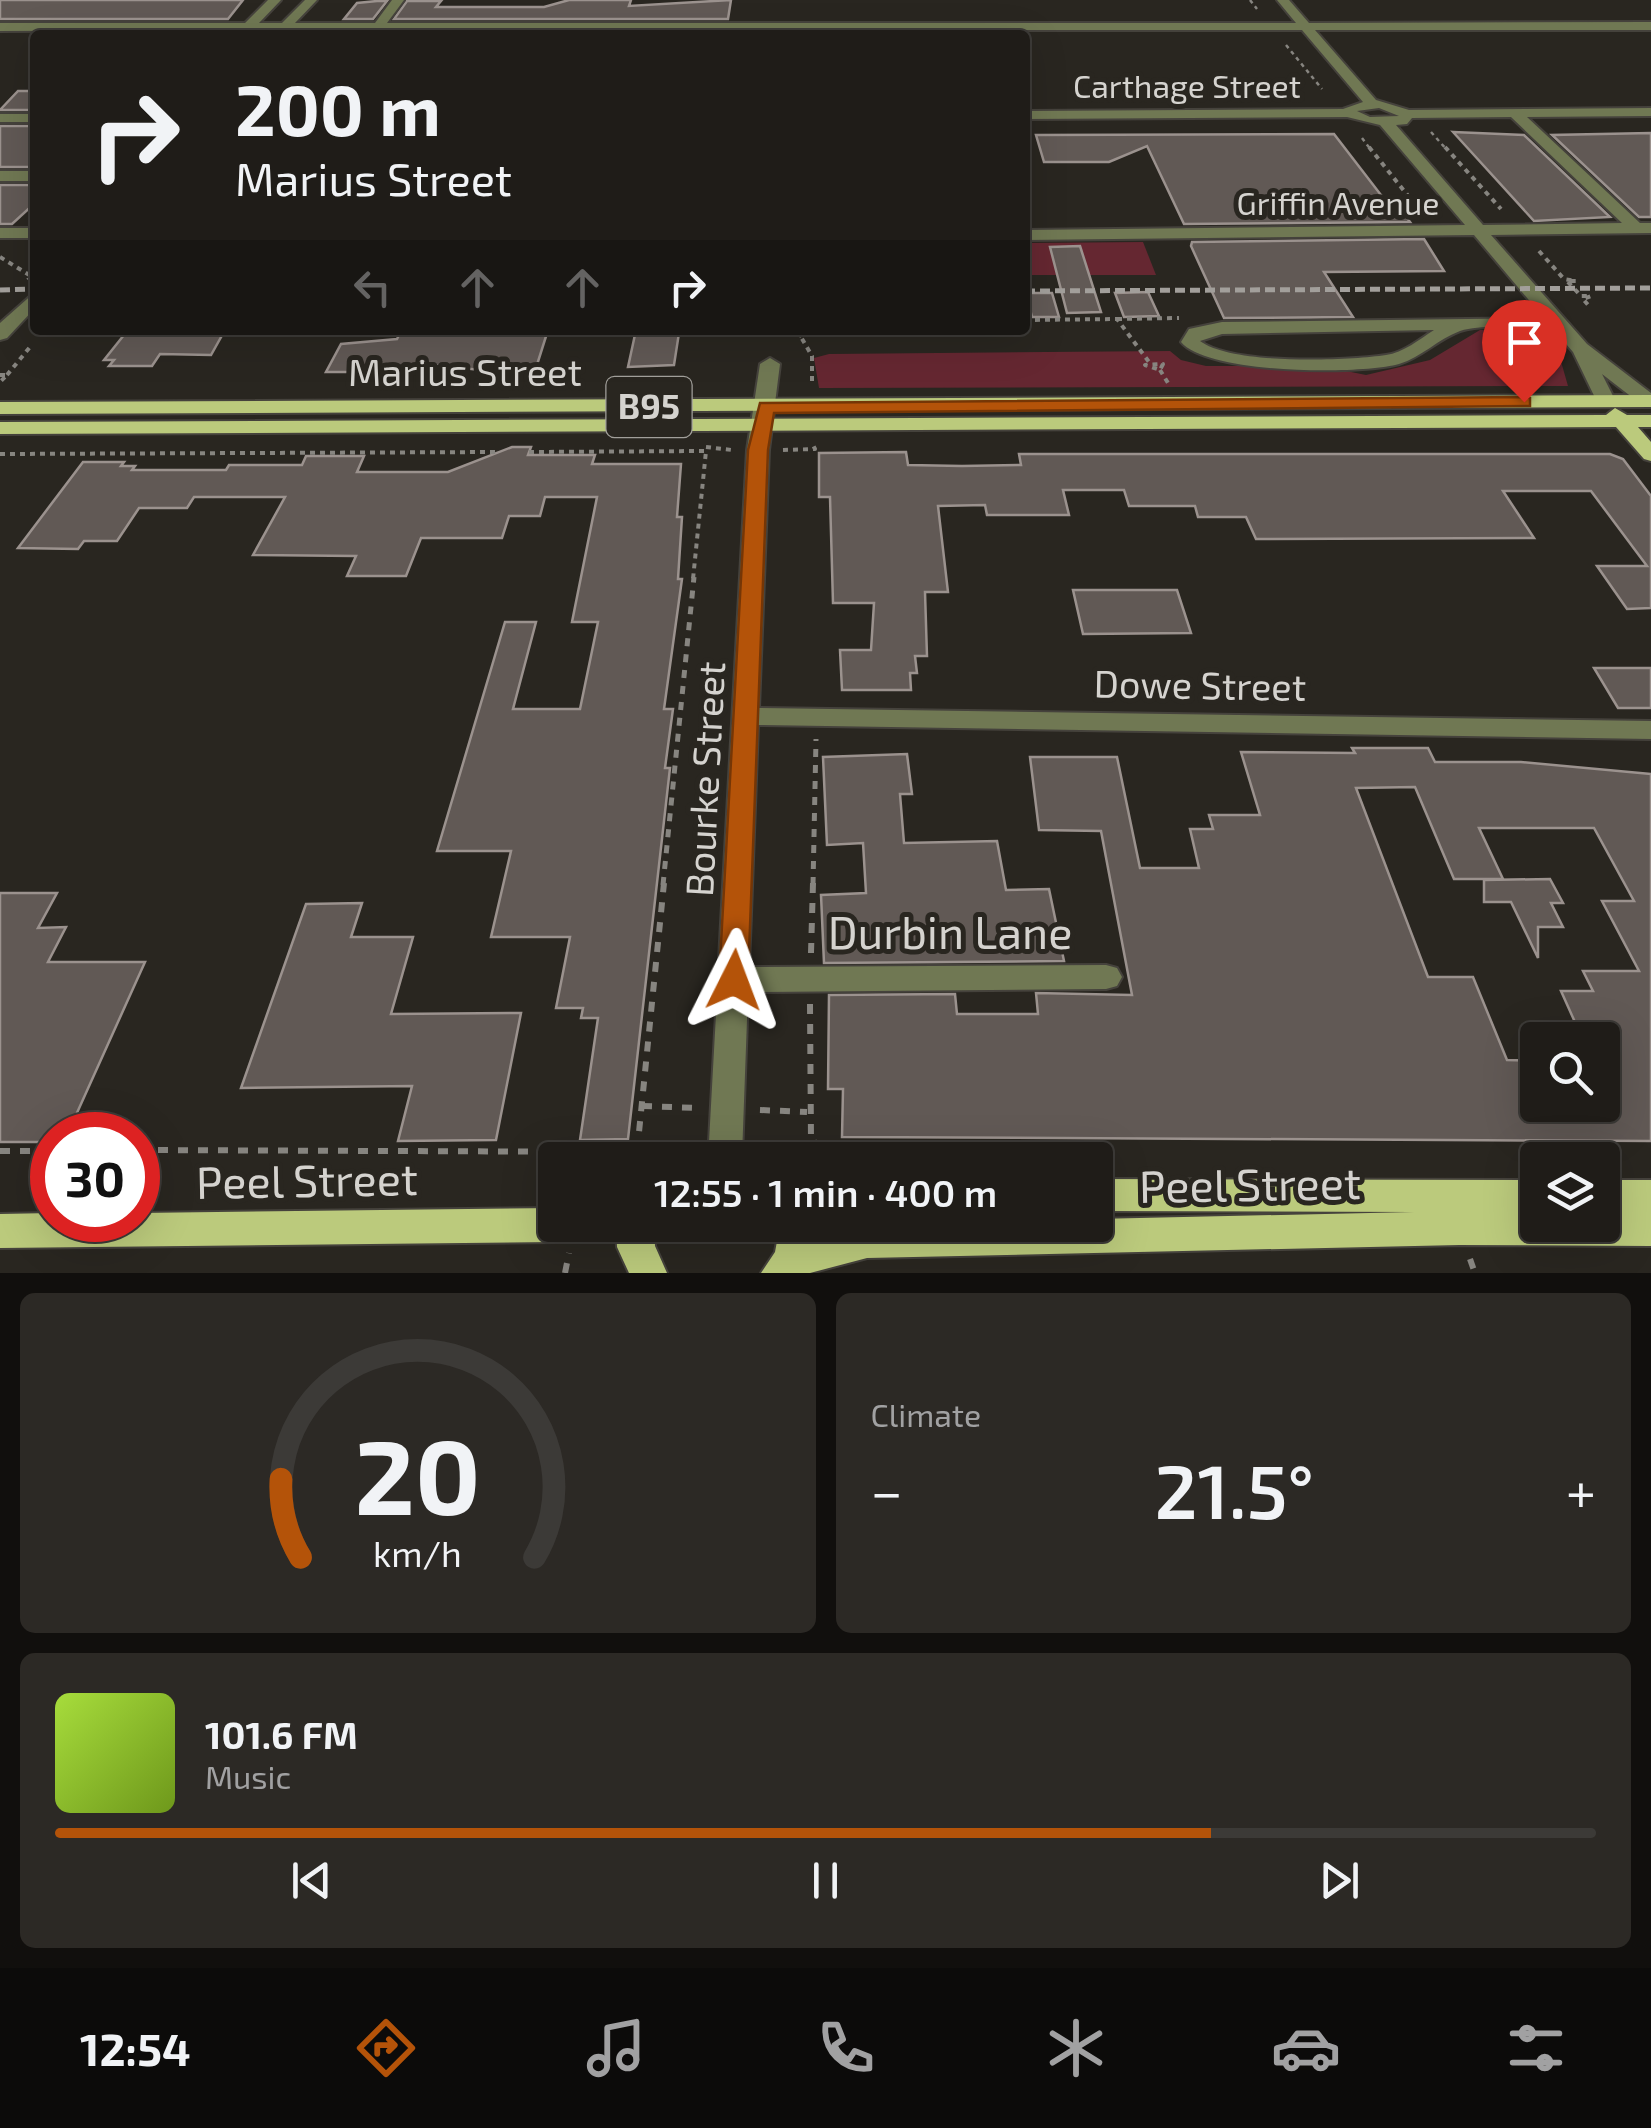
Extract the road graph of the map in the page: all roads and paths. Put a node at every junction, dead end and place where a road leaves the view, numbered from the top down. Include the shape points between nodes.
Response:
1 (275, 0) edge
2 (311, 0) edge
3 (398, 0) edge
4 (1283, 0) edge
5 (1269, 24) junction
6 (780, 25) edge
7 (378, 26) junction
8 (1307, 26) junction
9 (1651, 26) edge
10 (0, 28) edge
11 (163, 30) edge
12 (246, 30) edge
13 (282, 30) edge
14 (300, 30) edge
15 (1322, 89) dead end
16 (1371, 104) junction
17 (1651, 112) edge
18 (1514, 113) junction
19 (1350, 114) junction
20 (1408, 114) junction
21 (1030, 115) edge
22 (0, 118) edge
23 (30, 118) edge
24 (1386, 123) junction
25 (1360, 136) dead end
26 (0, 176) edge
27 (30, 176) edge
28 (1422, 213) dead end
29 (1644, 228) edge
30 (1481, 230) junction
31 (0, 233) edge
32 (30, 233) edge
33 (1030, 235) edge
34 (1532, 243) dead end
35 (0, 256) edge
36 (30, 275) edge
37 (29, 291) edge
38 (1589, 306) dead end
39 (1030, 320) edge
40 (1466, 323) junction
41 (1560, 323) junction
42 (0, 334) edge
43 (799, 335) edge
44 (30, 347) dead end
45 (1580, 348) junction
46 (1149, 362) dead end
47 (770, 364) dead end
48 (3, 375) edge
49 (0, 382) edge
50 (812, 389) dead end
51 (1606, 402) junction
52 (1650, 407) edge
53 (0, 408) edge
54 (764, 416) junction
55 (1621, 421) junction
56 (0, 428) edge
57 (500, 452) dead end
58 (529, 452) dead end
59 (0, 454) edge
60 (1651, 455) edge
61 (748, 716) junction
62 (1651, 730) edge
63 (1106, 977) dead end
64 (734, 980) junction
65 (642, 1106) junction
66 (681, 1107) dead end
67 (768, 1110) dead end
68 (807, 1112) dead end
69 (638, 1142) edge
70 (724, 1142) edge
71 (160, 1150) edge
72 (0, 1151) edge
73 (30, 1151) edge
74 (538, 1155) edge
75 (1113, 1195) edge
76 (1520, 1196) edge
77 (1620, 1196) edge
78 (1651, 1196) edge
79 (538, 1225) edge
80 (1651, 1229) edge
81 (0, 1232) edge
82 (636, 1242) edge
83 (791, 1252) edge
84 (1468, 1255) dead end
85 (648, 1273) edge
86 (1475, 1273) edge

1 - 12 street
2 - 13 street
3 - 7 street
4 - 8 street
5 - 6 street
5 - 8 street
5 - 15 path
6 - 7 street
7 - 14 street
8 - 9 street
8 - 16 street
10 - 11 street
16 - 19 street via 1350,108
16 - 20 street
17 - 18 street
18 - 20 street
18 - 29 street
19 - 21 street, Carthage Street
19 - 24 street
20 - 24 street
22 - 23 street
24 - 30 street
25 - 28 path
26 - 27 street
29 - 30 street, Griffin Avenue
30 - 33 street, Griffin Avenue
30 - 41 street
31 - 32 street
34 - 38 path via 1564,278 1576,281 1567,281 1580,296 1591,296 1583,299
35 - 36 path
37 - 42 street
39 - 46 path via 1117,319
40 - 40 street via 1388,361 1225,359 1196,351 1190,342 1222,328
40 - 41 street
41 - 45 street
43 - 50 path via 812,356
44 - 48 path
45 - 51 street
45 - 52 street
47 - 54 street, Bourke Street
48 - 49 path
51 - 52 main road, Marius Street
51 - 54 main road, Marius Street / B95
51 - 55 main road
52 - 55 main road, Marius Street
53 - 54 main road, Marius Street / B95
54 - 55 main road, Marius Street / B95
54 - 56 main road, Marius Street / B95
54 - 61 street, Bourke Street
55 - 60 main road
57 - 59 path
58 - 65 path via 706,451
61 - 62 street, Dowe Street
61 - 64 street, Bourke Street
63 - 64 street, Durbin Lane
64 - 70 street, Bourke Street
65 - 66 path
65 - 69 path
67 - 68 path
71 - 74 path
72 - 73 path
75 - 76 main road, Peel Street
77 - 78 main road
79 - 81 main road, Peel Street
80 - 83 main road, Peel Street via 867,1242
82 - 85 main road
84 - 86 path

